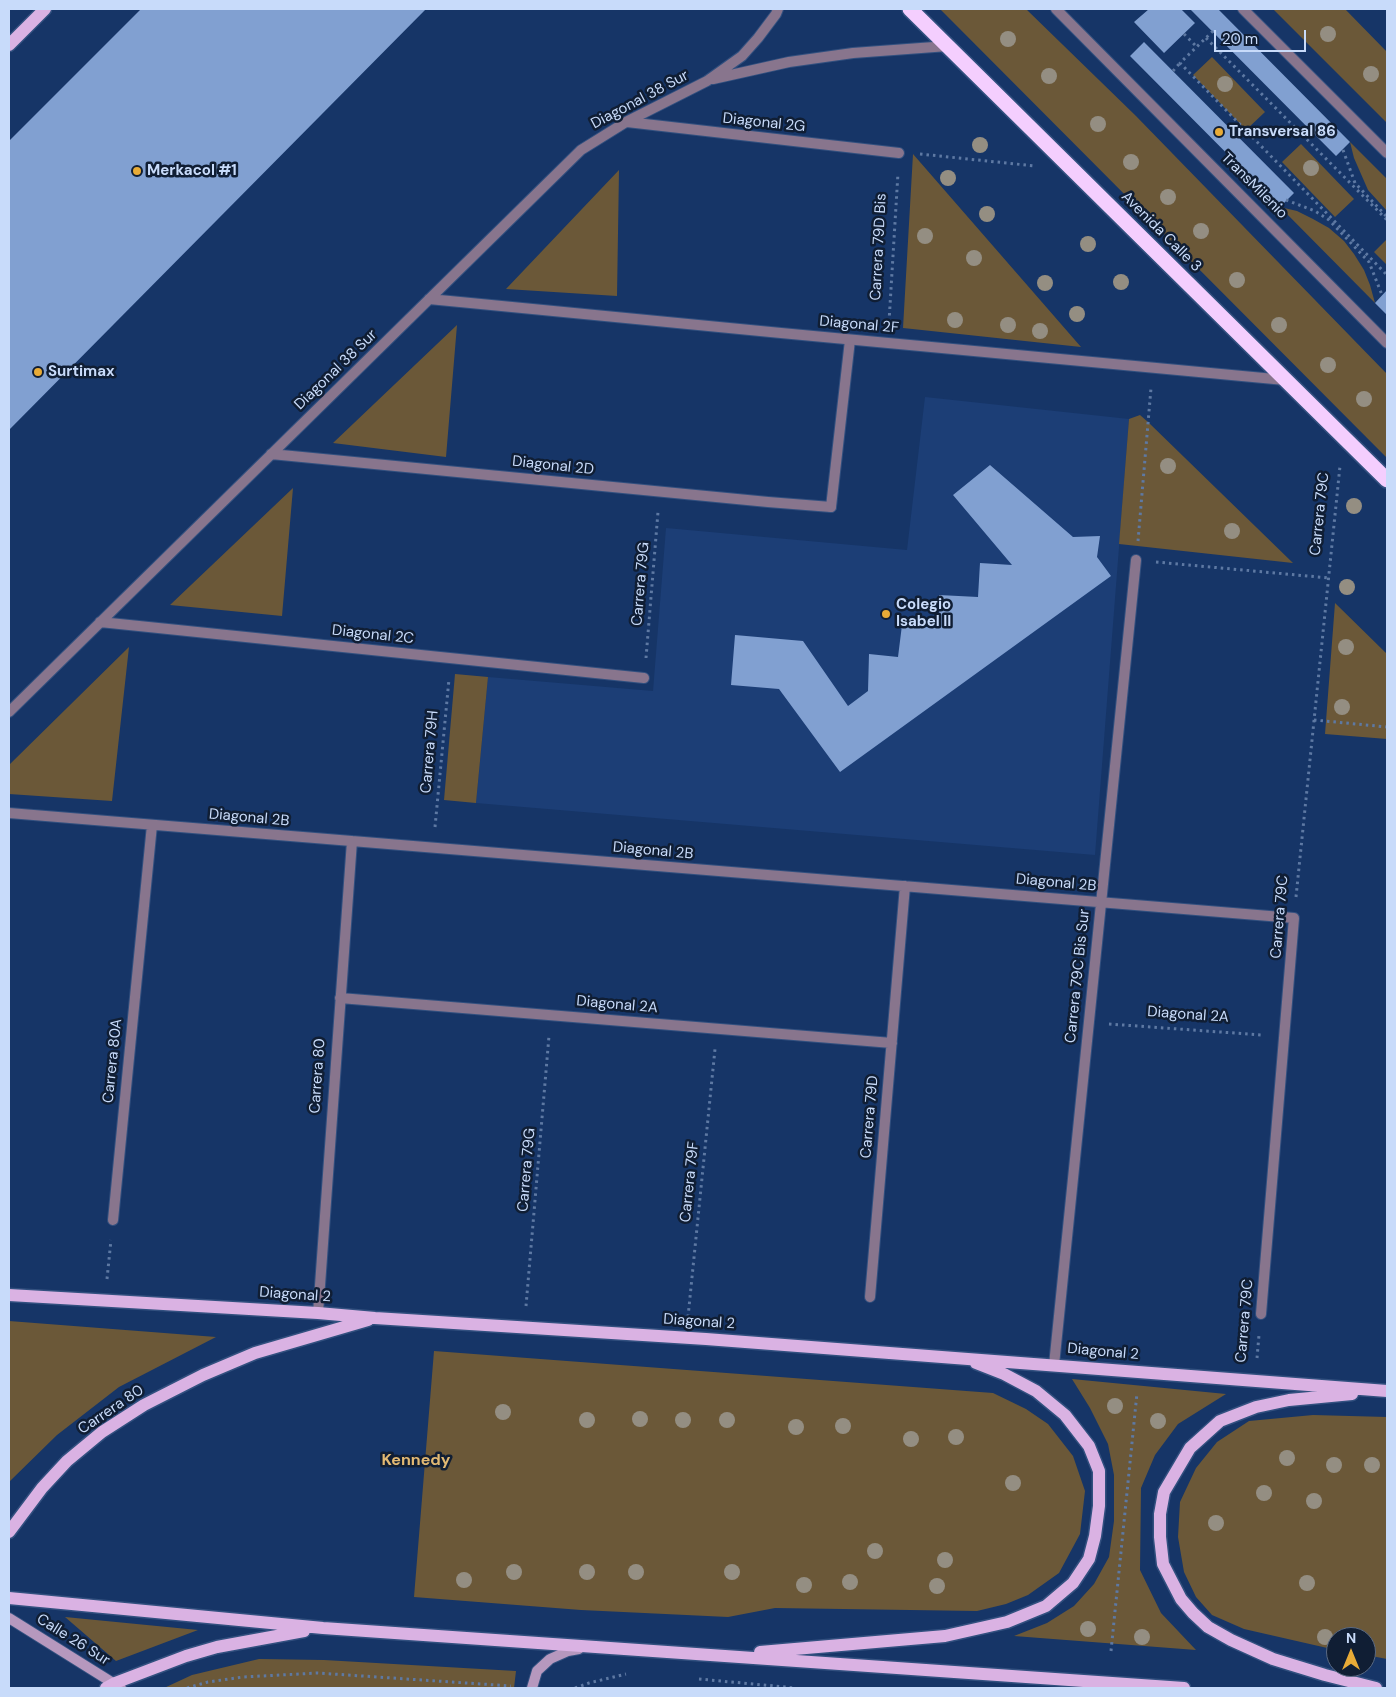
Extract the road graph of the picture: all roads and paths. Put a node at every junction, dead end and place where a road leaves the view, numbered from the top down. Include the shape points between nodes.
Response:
1 (45, 9) edge
2 (778, 9) edge
3 (910, 9) edge
4 (1056, 9) edge
5 (1243, 9) edge
6 (1213, 31) dead end
7 (1184, 34) dead end
8 (1206, 38) junction
9 (9, 45) edge
10 (948, 46) junction
11 (1197, 48) junction
12 (1180, 63) junction
13 (1172, 71) dead end
14 (708, 81) junction
15 (626, 122) junction
16 (1343, 150) dead end
17 (899, 153) junction
18 (1387, 154) edge
19 (1039, 166) dead end
20 (1286, 200) dead end
21 (1387, 219) edge
22 (1387, 275) edge
23 (1382, 295) dead end
24 (429, 299) junction
25 (850, 340) junction
26 (888, 343) junction
27 (1387, 343) edge
28 (1153, 367) junction
29 (1285, 380) junction
30 (271, 454) junction
31 (1340, 463) dead end
32 (1387, 480) edge
33 (660, 491) junction
34 (1136, 560) junction
35 (1329, 578) junction
36 (100, 622) junction
37 (450, 658) junction
38 (644, 678) joint
39 (9, 712) edge
40 (1314, 720) junction
41 (1387, 727) edge
42 (9, 813) edge
43 (152, 824) junction
44 (352, 841) junction
45 (433, 848) junction
46 (905, 886) junction
47 (1101, 902) junction
48 (1294, 918) junction
49 (340, 998) junction
50 (551, 1015) junction
51 (1089, 1023) junction
52 (717, 1029) junction
53 (1284, 1037) junction
54 (892, 1043) junction
55 (113, 1220) joint
56 (9, 1295) edge
57 (870, 1297) dead end
58 (104, 1301) junction
59 (318, 1313) junction
60 (1261, 1314) joint
61 (375, 1318) junction
62 (525, 1328) junction
63 (686, 1338) junction
64 (964, 1358) junction
65 (1054, 1364) junction
66 (1255, 1380) junction
67 (1138, 1384) dead end
68 (1386, 1391) edge
69 (9, 1532) edge
70 (9, 1598) edge
71 (9, 1618) edge
72 (323, 1628) junction
73 (593, 1646) junction
74 (1111, 1651) dead end
75 (717, 1656) junction
76 (633, 1674) dead end
77 (696, 1679) dead end
78 (114, 1687) edge
79 (187, 1688) edge
80 (532, 1688) edge
81 (575, 1688) edge
82 (796, 1688) edge
83 (1184, 1688) edge
84 (1376, 1688) edge

1 - 9 main road
2 - 14 street, Diagonal 38 Sur via 742,56
3 - 10 highway, Avenida Calle 3
4 - 27 street, TransMilenio
5 - 18 street
6 - 8 path
7 - 11 path
8 - 11 path
8 - 21 path
10 - 14 street, Diagonal 38 Sur via 853,53 789,62
10 - 29 highway, Avenida Calle 3
11 - 12 path
12 - 13 path
12 - 22 path
14 - 15 street, Diagonal 38 Sur
15 - 17 street, Diagonal 2G
15 - 24 street, Diagonal 38 Sur via 581,150
16 - 21 path via 1355,183
17 - 19 path
17 - 26 path, Carrera 79D Bis
20 - 23 path via 1329,220 1369,262
24 - 25 street, Diagonal 2F
24 - 30 street, Diagonal 38 Sur
25 - 26 street, Diagonal 2F
25 - 33 street, Diagonal 2D via 831,507
26 - 28 street, Diagonal 2F
28 - 29 street, Diagonal 2F
28 - 34 path
29 - 32 highway, Avenida Calle 3
30 - 33 street, Diagonal 2D
30 - 36 street, Diagonal 38 Sur
31 - 35 path, Carrera 79C
33 - 38 path, Carrera 79G
34 - 35 path
34 - 47 street, Carrera 79C Bis Sur
35 - 40 path, Carrera 79C
36 - 37 street, Diagonal 2C
36 - 39 street, Diagonal 38 Sur
37 - 38 street, Diagonal 2C
37 - 45 path, Carrera 79H
40 - 41 path
40 - 48 path, Carrera 79C
42 - 43 street, Diagonal 2B
43 - 44 street, Diagonal 2B
43 - 55 street, Carrera 80A
44 - 45 street, Diagonal 2B
44 - 49 street, Carrera 80
45 - 46 street, Diagonal 2B
46 - 47 street, Diagonal 2B
46 - 54 street, Carrera 79D
47 - 48 street, Diagonal 2B
47 - 51 street, Carrera 79C Bis Sur
48 - 53 street, Carrera 79C
49 - 50 street, Diagonal 2A
49 - 59 street, Carrera 80
50 - 52 street, Diagonal 2A
50 - 62 path, Carrera 79G
51 - 53 path, Diagonal 2A
51 - 65 street, Carrera 79C Bis Sur
52 - 54 street, Diagonal 2A
52 - 63 path, Carrera 79F
53 - 60 street, Carrera 79C
54 - 57 street, Carrera 79D
55 - 58 path
56 - 58 main road, Diagonal 2
58 - 59 main road, Diagonal 2
59 - 61 main road, Diagonal 2
60 - 66 path, Carrera 79C
61 - 62 main road, Diagonal 2
61 - 69 main road, Carrera 80 via 255,1353 144,1404 67,1461
62 - 63 main road, Diagonal 2
63 - 64 main road, Diagonal 2
64 - 65 main road, Diagonal 2
64 - 75 main road via 1036,1391 1065,1415 1089,1446 1099,1471 1099,1506 1089,1558 1073,1583 1046,1606 1007,1622 945,1636
65 - 66 main road, Diagonal 2
66 - 68 main road, Diagonal 2
67 - 74 path
68 - 84 main road via 1256,1407 1220,1422 1190,1448 1164,1492 1160,1514 1163,1564 1181,1599 1208,1627 1274,1659
70 - 72 main road
71 - 78 main road, Calle 26 Sur
72 - 73 main road
72 - 78 main road via 217,1647 186,1656
73 - 75 main road
73 - 80 main road via 550,1659 538,1672
75 - 83 main road
76 - 81 path via 612,1676
77 - 82 path
79 - 80 path via 243,1677 318,1673

